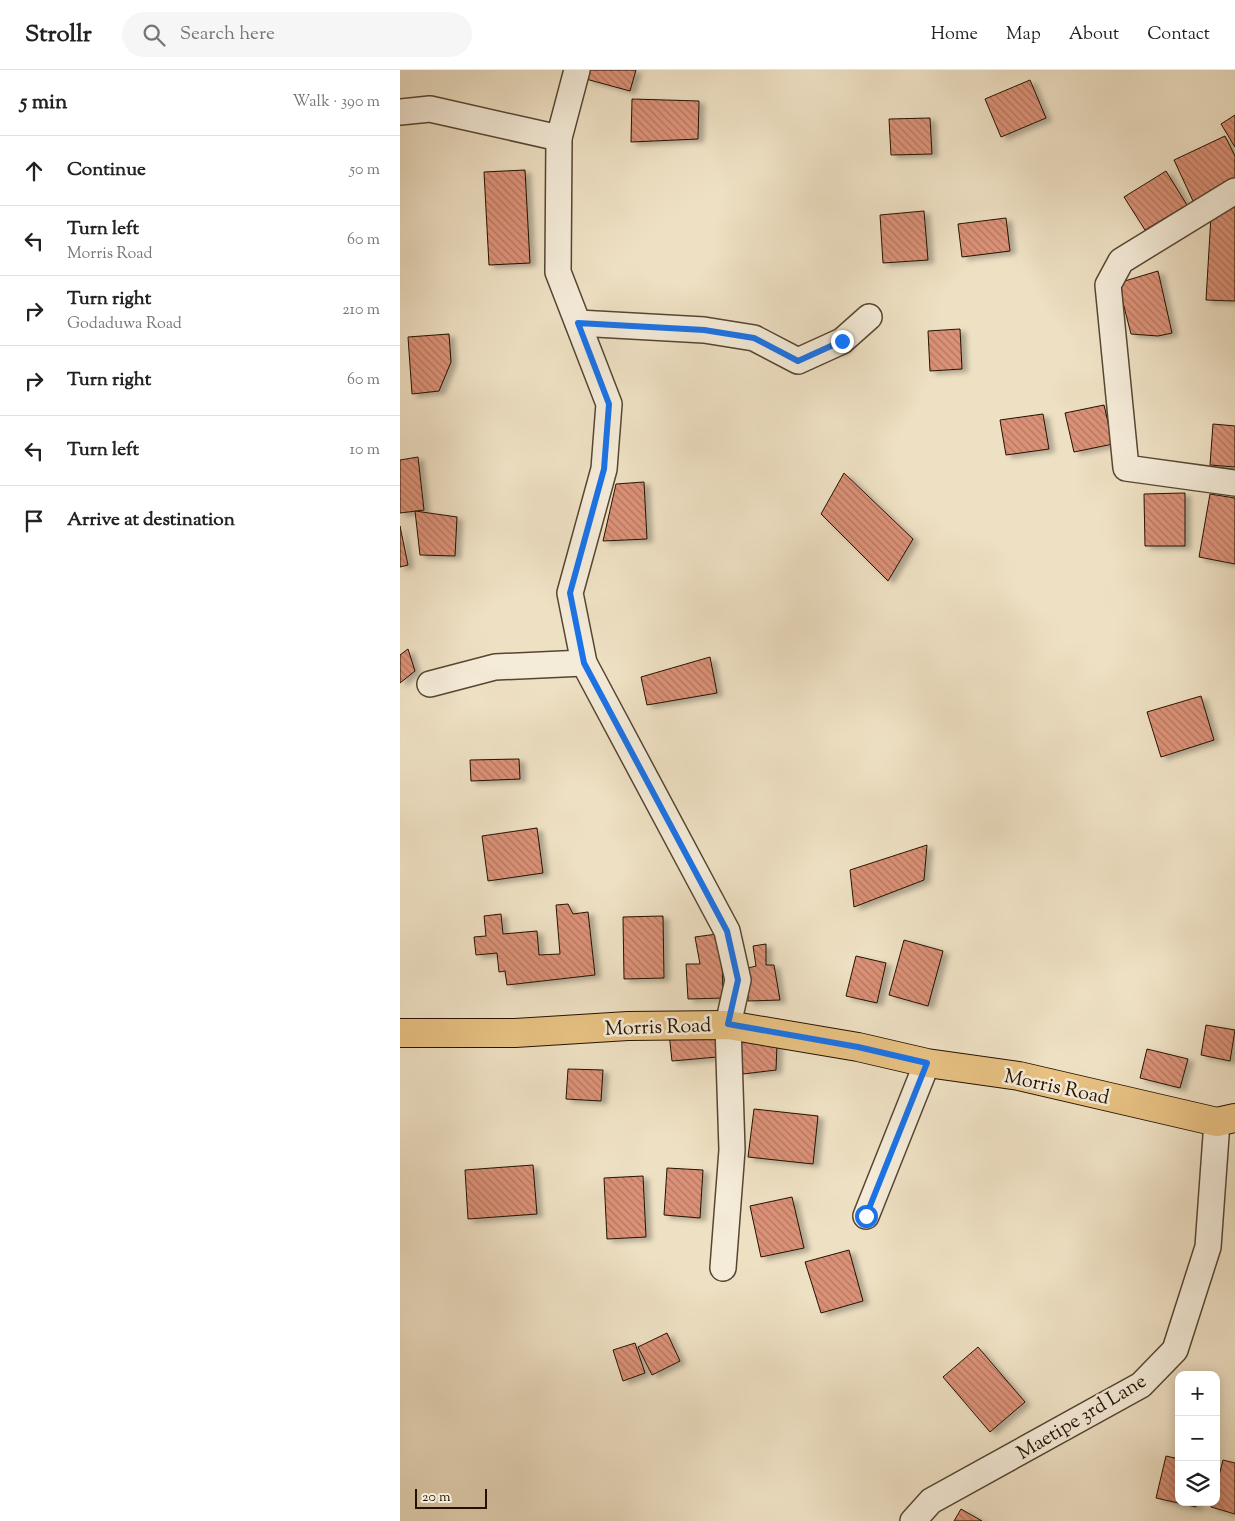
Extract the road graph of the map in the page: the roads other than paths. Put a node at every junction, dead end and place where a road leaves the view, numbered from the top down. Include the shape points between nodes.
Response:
1 (577, 70) edge
2 (400, 112) edge
3 (559, 138) junction
4 (1235, 191) edge
5 (869, 317) dead end
6 (578, 323) junction
7 (1235, 483) edge
8 (584, 663) junction
9 (430, 684) dead end
10 (728, 1024) junction
11 (400, 1033) edge
12 (927, 1063) junction
13 (1226, 1120) edge
14 (866, 1216) dead end
15 (723, 1268) dead end
16 (913, 1521) edge

1 - 3 street
2 - 3 street via 430,109
3 - 6 street via 558,272
4 - 7 street via 1121,261 1108,285 1126,468
5 - 6 street via 842,341 798,361 754,338 704,330
6 - 8 street via 609,404 604,469 570,593
8 - 9 street via 495,667
8 - 10 street via 727,931 738,980
10 - 11 main road, Morris Road via 515,1033
10 - 12 main road, Morris Road
10 - 15 street via 732,1150
12 - 13 main road, Morris Road via 1019,1076
12 - 14 street
13 - 16 street, Maetipe 3rd Lane via 1208,1246 1175,1350 1141,1385 931,1501

